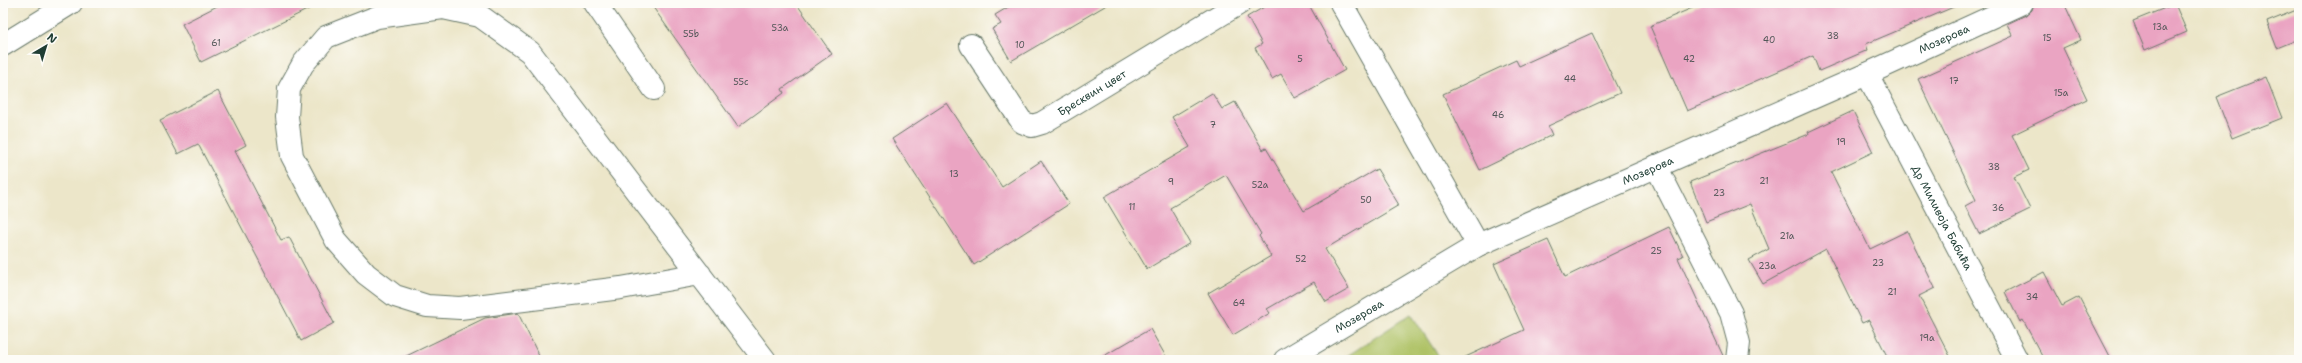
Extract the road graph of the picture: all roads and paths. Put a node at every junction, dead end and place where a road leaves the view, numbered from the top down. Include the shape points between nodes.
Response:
1 (71, 3) edge
2 (595, 3) edge
3 (1240, 3) edge
4 (1341, 3) edge
5 (2022, 3) edge
6 (3, 45) edge
7 (971, 45) dead end
8 (1867, 74) junction
9 (654, 89) dead end
10 (1656, 166) junction
11 (1478, 245) junction
12 (700, 274) junction
13 (765, 360) edge
14 (1285, 360) edge
15 (1737, 360) edge
16 (2017, 360) edge

1 - 6 street
2 - 9 street
3 - 7 street, Бресквин цвет via 1042,123 1032,126 1022,122
4 - 11 street
5 - 8 street, Мозерова
8 - 10 street, Мозерова
8 - 16 street, Др Миливоја Бабића
10 - 11 street, Мозерова
10 - 15 street via 1731,313 1739,343
11 - 14 street, Мозерова
12 - 12 street via 530,52 480,16 443,8 370,20 326,37 303,64 289,89 287,117 292,156 336,240 366,274 395,296 427,306 460,308 621,288
12 - 13 street

